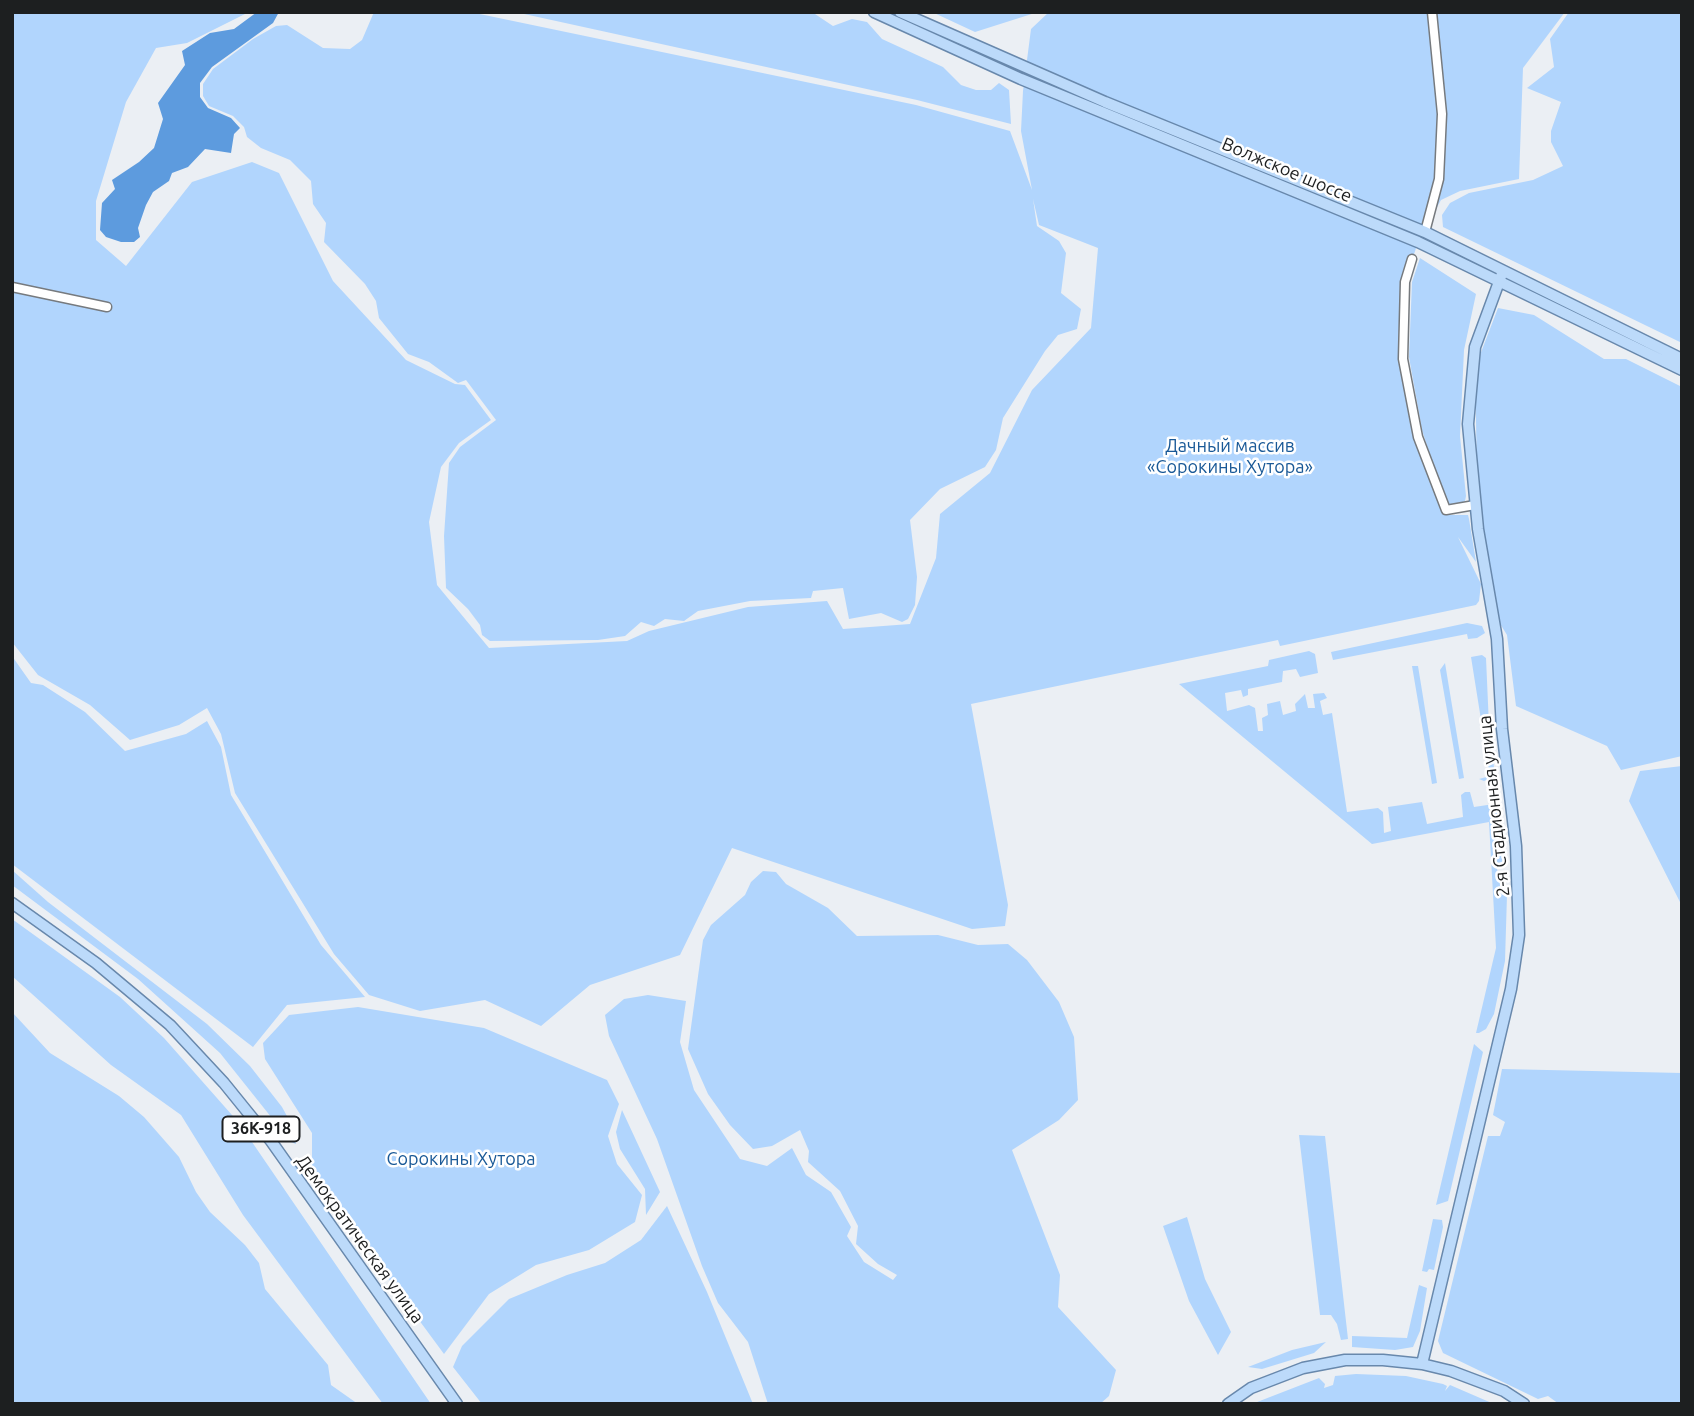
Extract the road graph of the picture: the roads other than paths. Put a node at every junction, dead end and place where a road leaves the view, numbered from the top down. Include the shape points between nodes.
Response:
1 (874, 12) edge
2 (900, 12) edge
3 (1432, 12) edge
4 (1425, 232) junction
5 (1412, 259) dead end
6 (1503, 271) junction
7 (1497, 282) junction
8 (12, 287) edge
9 (107, 307) dead end
10 (1682, 359) edge
11 (1682, 370) edge
12 (1475, 505) junction
13 (12, 902) edge
14 (1422, 1364) junction
15 (457, 1404) edge
16 (1228, 1404) edge
17 (1524, 1404) edge

1 - 7 main road, Волжское шоссе via 1021,79 1418,242
2 - 4 main road, Волжское шоссе via 1044,77
3 - 4 street via 1442,114 1439,179
4 - 6 main road, Волжское шоссе
5 - 12 street via 1405,282 1403,359 1418,437 1446,510
6 - 7 main road, 2-я Стадионная улица
6 - 10 main road, Волжское шоссе
7 - 11 main road, Волжское шоссе
7 - 12 main road, 2-я Стадионная улица via 1475,347 1470,382 1468,424
8 - 9 street
12 - 14 main road, 2-я Стадионная улица via 1497,639 1516,846 1519,935 1511,989
13 - 15 main road, Демократическая улица / 36К-918 via 170,1025 225,1083
14 - 16 main road via 1345,1360 1303,1368 1251,1388
14 - 17 main road via 1480,1381

